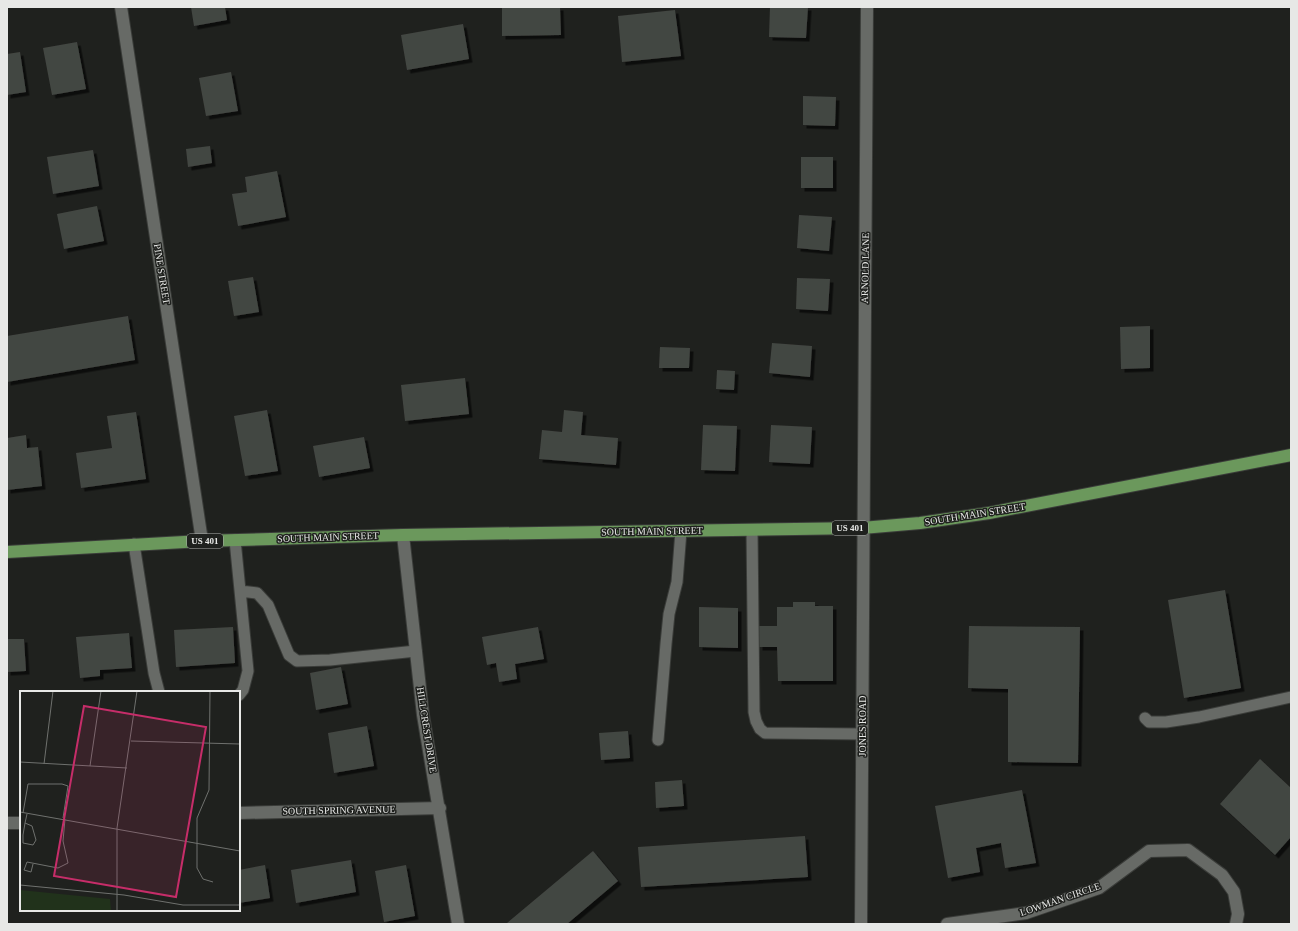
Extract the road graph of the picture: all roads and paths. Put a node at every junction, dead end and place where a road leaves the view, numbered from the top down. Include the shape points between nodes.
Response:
1 (121, 7) edge
2 (867, 7) edge
3 (1291, 455) edge
4 (862, 528) junction
5 (752, 530) junction
6 (681, 531) junction
7 (403, 535) junction
8 (235, 540) junction
9 (202, 541) junction
10 (134, 544) junction
11 (7, 552) edge
12 (240, 591) junction
13 (416, 651) junction
14 (159, 691) edge
15 (240, 694) edge
16 (1291, 697) edge
17 (1145, 718) dead end
18 (862, 734) junction
19 (658, 740) dead end
20 (440, 808) junction
21 (240, 813) edge
22 (7, 823) edge
23 (20, 823) edge
24 (458, 924) edge
25 (861, 924) edge
26 (947, 924) edge
27 (1236, 924) edge

1 - 9 street, PINE STREET
2 - 4 street, ARNOLD LANE
3 - 4 main road, SOUTH MAIN STREET / US 401 via 989,512 920,523
4 - 5 main road, SOUTH MAIN STREET / US 401
4 - 18 street, JONES ROAD
5 - 6 main road, SOUTH MAIN STREET / US 401
5 - 18 lane via 754,712 760,729 764,733
6 - 7 main road, SOUTH MAIN STREET / US 401
6 - 19 lane via 677,582 666,636
7 - 8 main road, SOUTH MAIN STREET / US 401
7 - 13 street, HILLCREST DRIVE
8 - 9 main road, SOUTH MAIN STREET / US 401
8 - 12 lane
9 - 10 main road, SOUTH MAIN STREET / US 401
10 - 11 main road, SOUTH MAIN STREET / US 401
10 - 14 lane
12 - 13 lane via 257,594 268,605 289,656 297,661
12 - 15 lane via 248,671
13 - 20 street, HILLCREST DRIVE via 423,715
16 - 17 lane via 1166,722 1149,722
18 - 25 street, JONES ROAD
20 - 21 street, SOUTH SPRING AVENUE
20 - 24 street, HILLCREST DRIVE
22 - 23 street
26 - 27 street, LOWMAN CIRCLE via 1026,913 1099,888 1149,851 1188,850 1222,875 1234,892 1238,914

